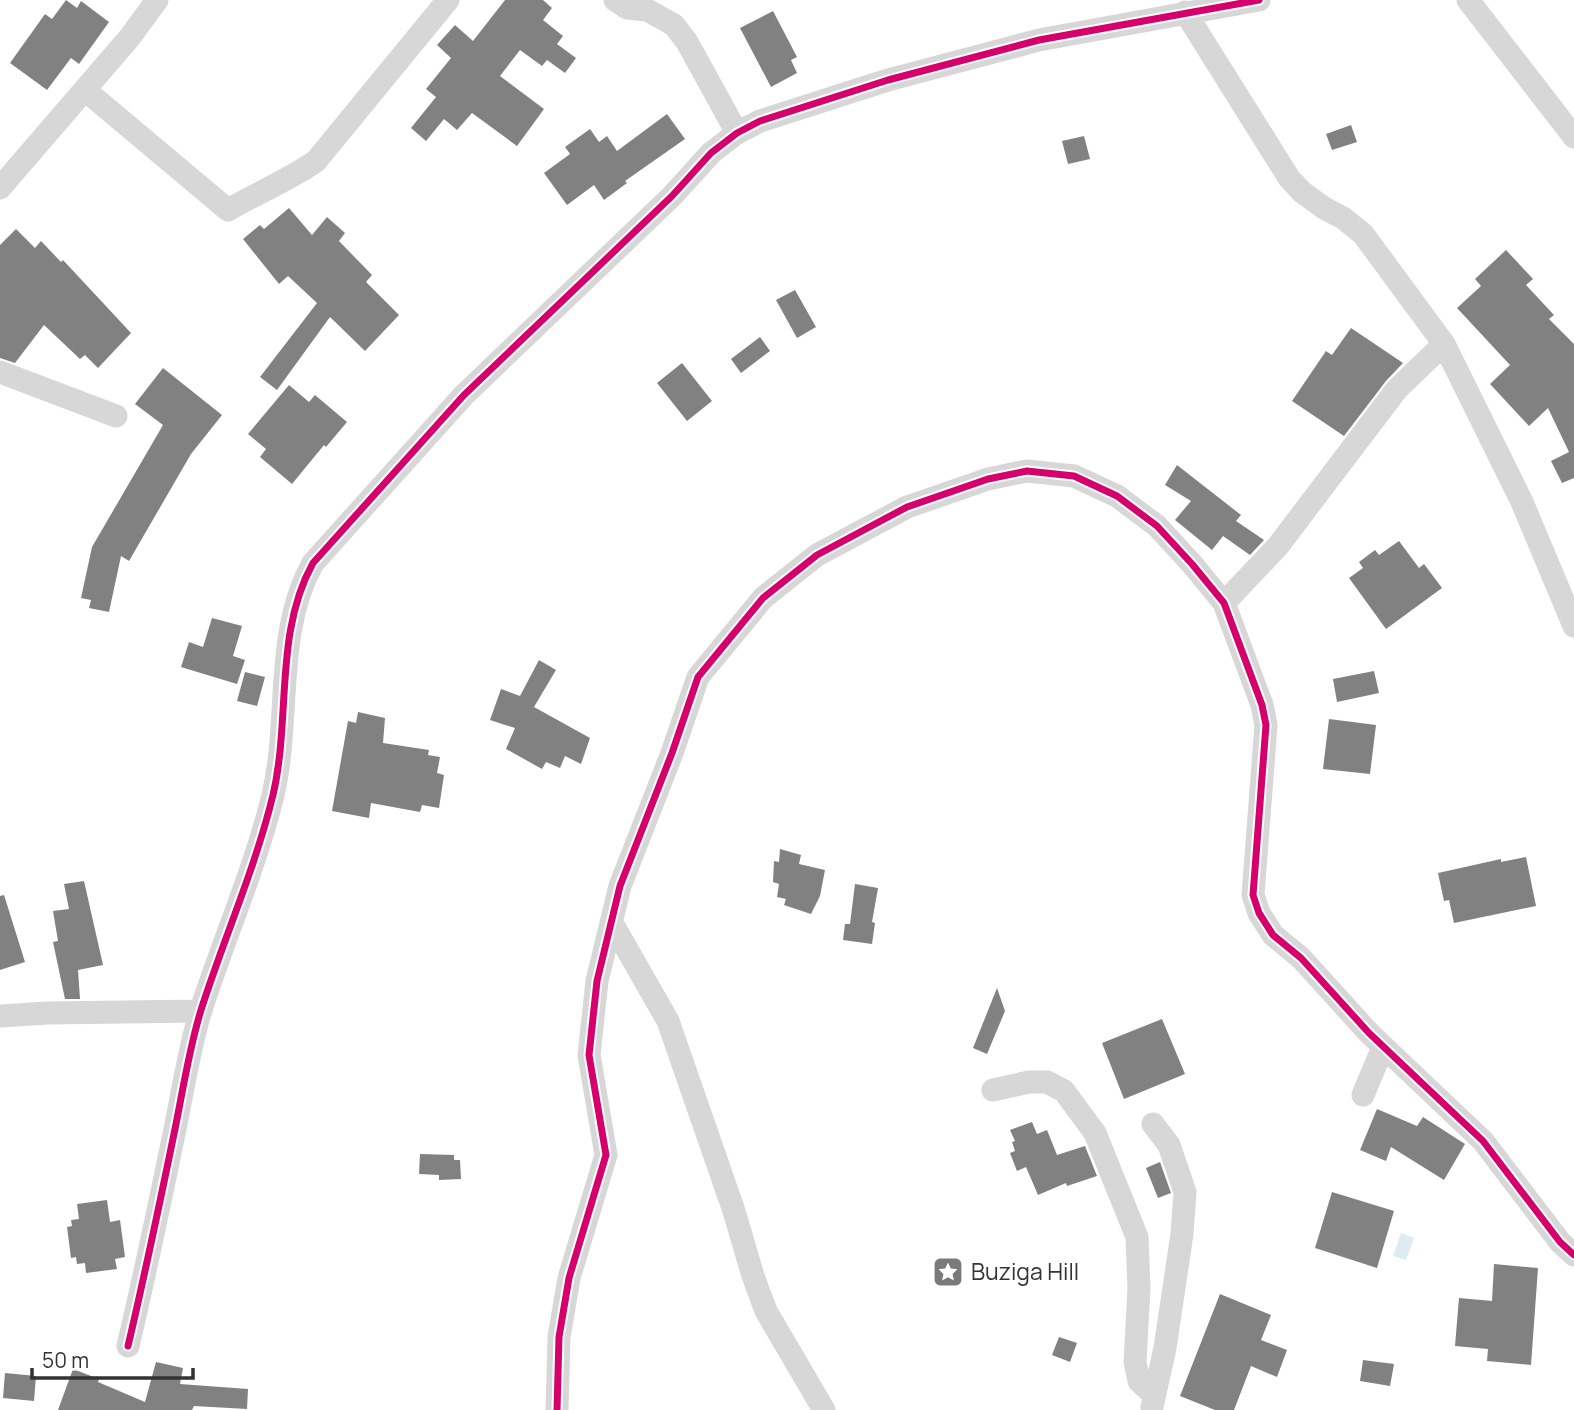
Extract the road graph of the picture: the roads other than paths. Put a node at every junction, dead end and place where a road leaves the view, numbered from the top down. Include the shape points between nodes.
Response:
1 (157, 0) edge
2 (448, 0) edge
3 (615, 0) edge
4 (1259, 0) edge
5 (1468, 0) edge
6 (1185, 12) junction
7 (85, 90) junction
8 (737, 133) junction
9 (1574, 137) edge
10 (0, 188) edge
11 (1444, 344) junction
12 (0, 372) edge
13 (116, 416) dead end
14 (1224, 603) junction
15 (1574, 626) edge
16 (612, 923) junction
17 (201, 1012) junction
18 (0, 1016) edge
19 (1383, 1047) junction
20 (993, 1090) dead end
21 (1363, 1095) dead end
22 (1153, 1124) dead end
23 (1574, 1255) edge
24 (128, 1346) dead end
25 (1153, 1403) edge
26 (557, 1410) edge
27 (824, 1410) edge

1 - 7 street
2 - 7 street via 316,161 228,210
3 - 8 street via 674,25
4 - 6 street
5 - 9 street
6 - 8 street via 1039,40 887,80 760,121
6 - 11 street via 1289,178 1363,234
7 - 10 street
8 - 17 street via 711,153 464,395 313,563 293,609 282,750 273,795 247,886
11 - 14 street via 1397,390 1278,546
11 - 15 street via 1522,502
12 - 13 street
14 - 16 street via 1157,526 1117,496 1074,476 1027,471 988,479 907,507 817,555 764,598 698,677 620,886
14 - 19 street via 1266,725 1253,895 1259,913 1273,935 1301,958
16 - 26 street via 597,981 589,1055 606,1155 569,1278 559,1337
16 - 27 street via 668,1021 766,1311
17 - 18 street
17 - 24 street
19 - 21 street
19 - 23 street via 1483,1141
20 - 25 street via 1047,1082 1063,1091 1095,1133 1137,1237 1135,1362 1139,1381
22 - 25 street via 1169,1145 1185,1192 1165,1349

